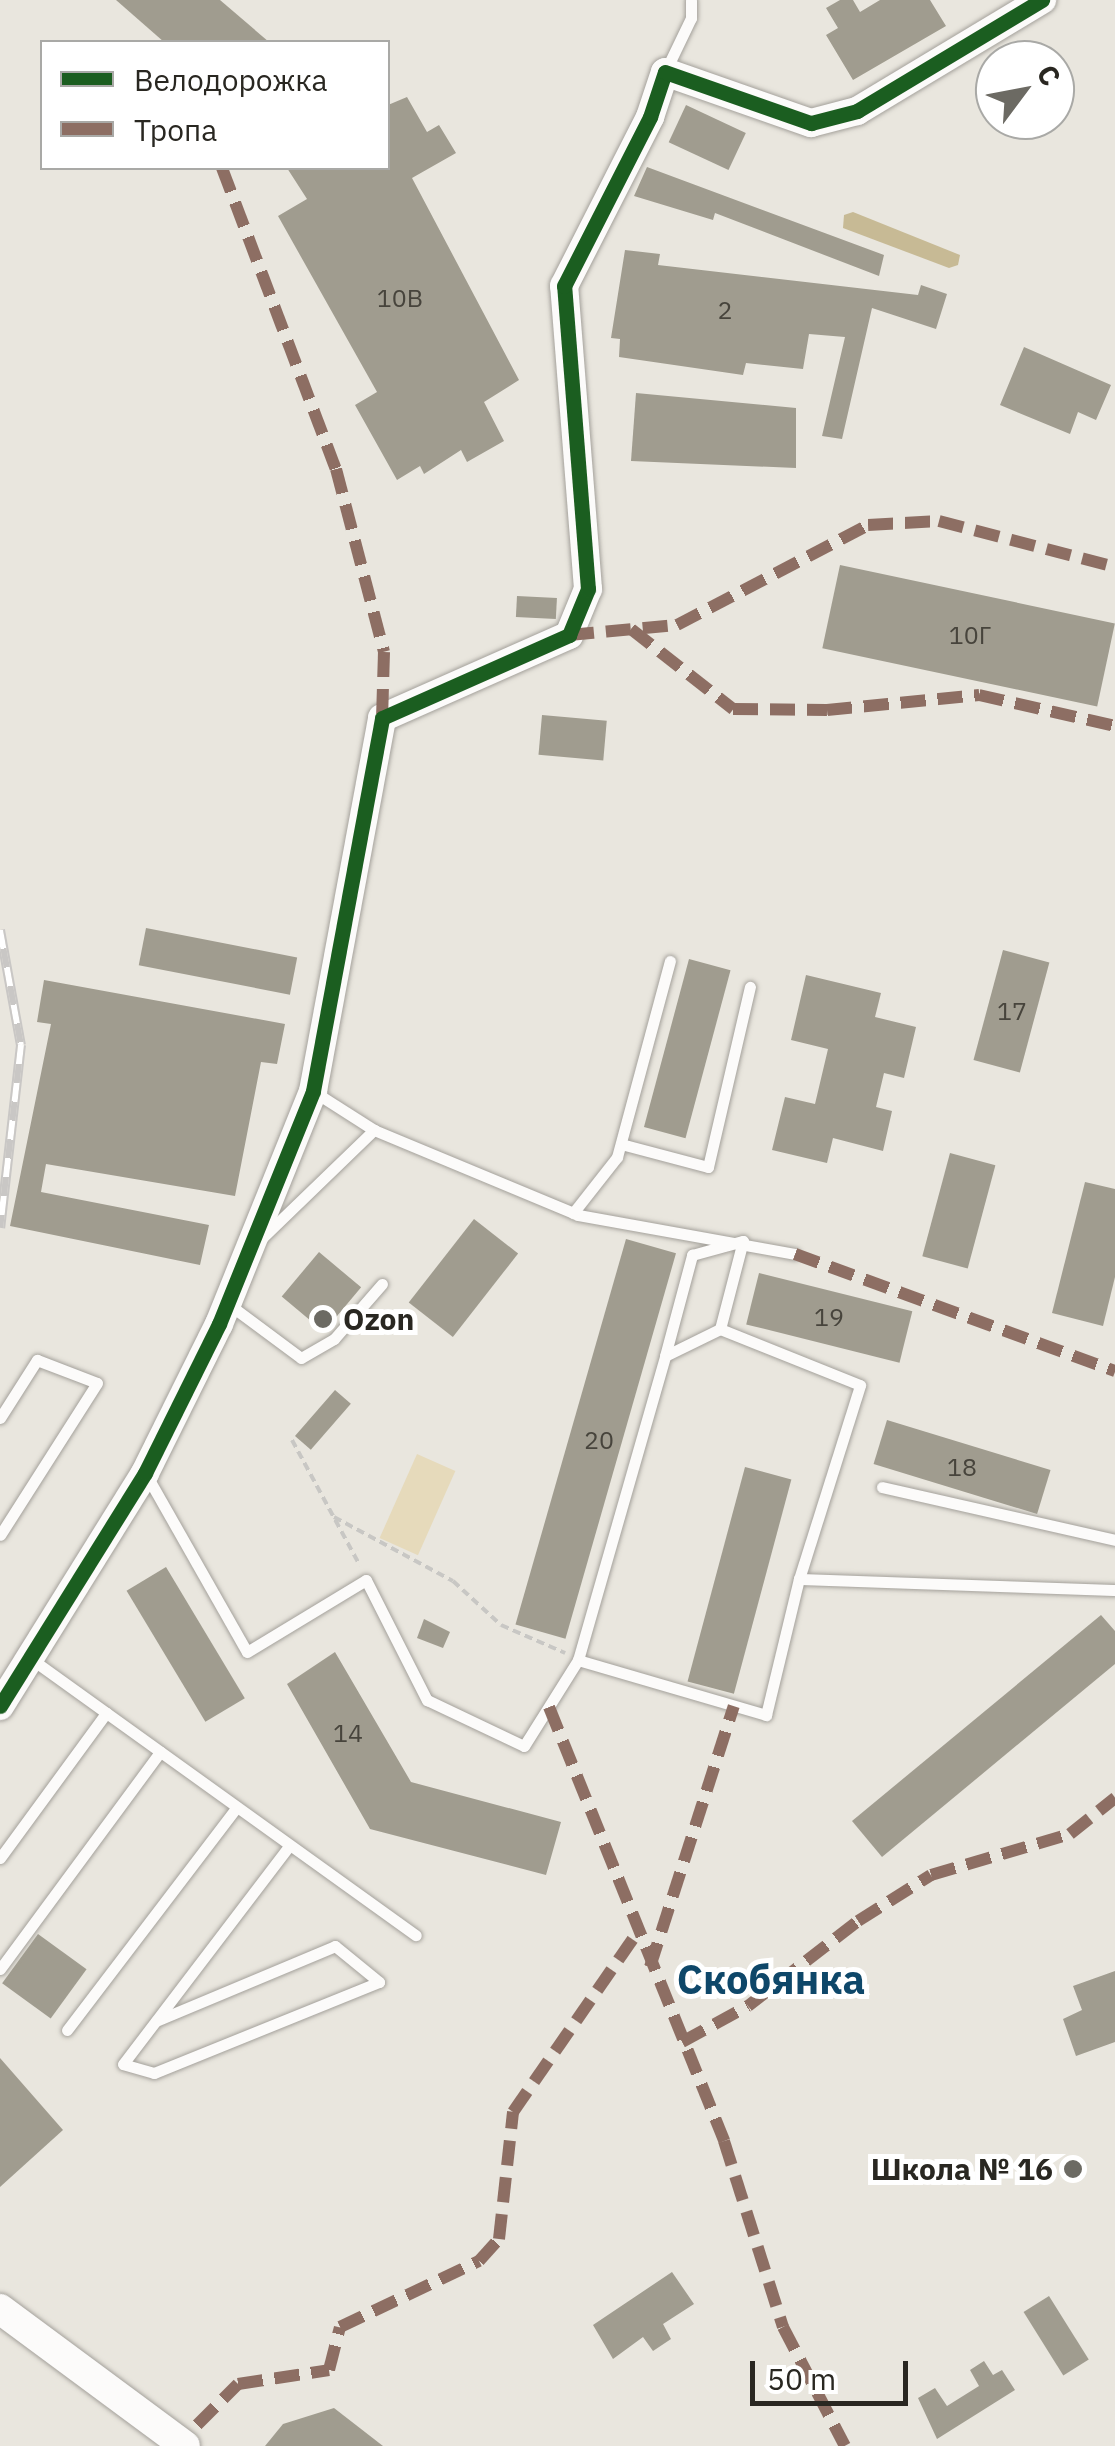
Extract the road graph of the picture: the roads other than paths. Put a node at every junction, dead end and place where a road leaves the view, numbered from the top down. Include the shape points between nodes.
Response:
1 (691, 0) edge
2 (1042, 0) edge
3 (665, 72) junction
4 (670, 961) dead end
5 (750, 987) dead end
6 (313, 1091) junction
7 (374, 1130) junction
8 (620, 1144) junction
9 (573, 1213) junction
10 (743, 1241) junction
11 (249, 1251) junction
12 (795, 1254) dead end
13 (382, 1284) dead end
14 (227, 1303) junction
15 (720, 1329) junction
16 (665, 1356) junction
17 (0, 1418) edge
18 (145, 1473) junction
19 (882, 1487) dead end
20 (0, 1534) edge
21 (1115, 1540) edge
22 (799, 1579) junction
23 (1115, 1590) edge
24 (30, 1658) junction
25 (578, 1660) junction
26 (0, 1706) edge
27 (106, 1713) junction
28 (160, 1752) junction
29 (237, 1807) junction
30 (290, 1846) junction
31 (0, 1858) edge
32 (416, 1935) dead end
33 (0, 1969) edge
34 (156, 2021) junction
35 (67, 2030) dead end
36 (0, 2309) edge
37 (185, 2446) edge

1 - 3 lane via 691,18
2 - 3 street via 856,111 812,124
3 - 6 street via 650,117 564,286 588,589 569,635 382,718
4 - 8 lane
5 - 8 lane via 708,1167
6 - 7 lane
6 - 11 street
7 - 9 lane
7 - 11 lane
8 - 9 lane
9 - 10 lane
10 - 12 lane
10 - 15 lane
10 - 16 lane via 692,1255
11 - 14 street
13 - 14 lane via 334,1339 300,1358
14 - 18 street
15 - 16 lane
15 - 22 lane via 860,1386
16 - 25 lane
17 - 20 lane via 36,1360 97,1383
18 - 24 street
18 - 25 lane via 247,1652 366,1580 426,1700 524,1746
19 - 21 lane
22 - 23 lane
22 - 25 lane via 766,1715
24 - 26 street
24 - 27 lane
27 - 28 lane
27 - 31 lane
28 - 29 lane
28 - 33 lane
29 - 30 lane
29 - 35 lane
30 - 32 lane
30 - 34 lane
34 - 34 lane via 123,2064 154,2073 379,1982 335,1946
36 - 37 main road

